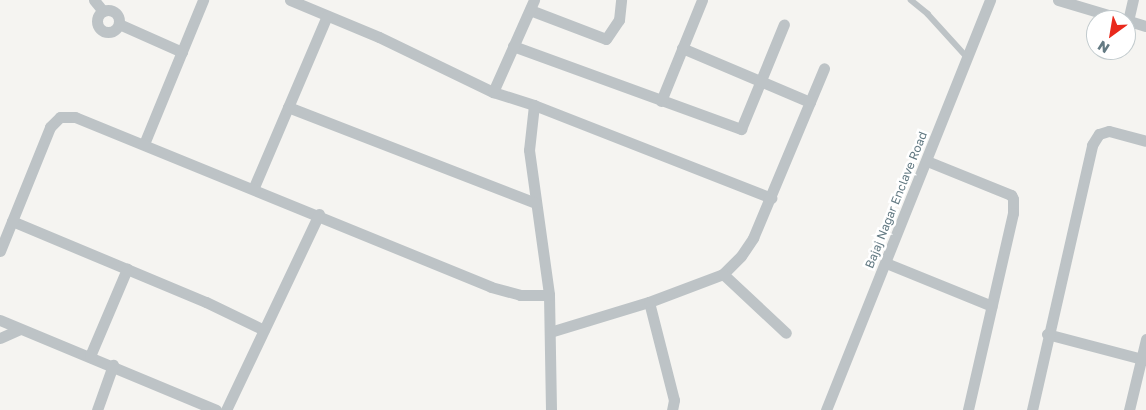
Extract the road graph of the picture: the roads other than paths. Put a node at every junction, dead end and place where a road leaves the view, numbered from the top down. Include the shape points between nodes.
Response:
1 (94, 0) edge
2 (202, 0) edge
3 (620, 0) edge
4 (702, 0) edge
5 (911, 0) edge
6 (990, 0) edge
7 (1058, 0) edge
8 (297, 2) edge
9 (532, 5) edge
10 (1092, 10) edge
11 (103, 11) junction
12 (327, 16) junction
13 (119, 24) junction
14 (784, 24) dead end
15 (513, 46) junction
16 (682, 48) junction
17 (182, 52) junction
18 (968, 57) junction
19 (824, 68) dead end
20 (761, 80) junction
21 (493, 92) junction
22 (661, 101) junction
23 (810, 102) junction
24 (534, 105) junction
25 (288, 107) junction
26 (1146, 141) edge
27 (144, 144) junction
28 (927, 161) junction
29 (254, 187) junction
30 (771, 198) junction
31 (536, 203) junction
32 (319, 214) junction
33 (12, 221) junction
34 (0, 251) edge
35 (886, 262) junction
36 (127, 269) junction
37 (723, 274) junction
38 (549, 295) junction
39 (649, 302) junction
40 (992, 306) junction
41 (0, 320) edge
42 (20, 329) junction
43 (264, 330) junction
44 (550, 332) junction
45 (786, 333) dead end
46 (1047, 334) junction
47 (0, 338) edge
48 (1146, 339) edge
49 (90, 356) junction
50 (1143, 359) edge
51 (113, 365) junction
52 (673, 408) edge
53 (97, 410) edge
54 (216, 410) edge
55 (226, 410) edge
56 (551, 410) edge
57 (686, 410) edge
58 (826, 410) edge
59 (968, 410) edge
60 (1032, 410) edge
61 (1129, 410) edge

1 - 11 street
2 - 17 street
3 - 9 street via 619,20 606,39
4 - 16 street
5 - 18 lane
6 - 18 street, Bajaj Nagar Enclave Road
7 - 10 street
8 - 12 street
9 - 15 street
11 - 13 street via 114,11
11 - 13 street via 97,21 103,31 112,31
12 - 21 street
12 - 25 street
13 - 17 street
14 - 20 street
15 - 21 street
15 - 22 street
16 - 20 street
16 - 22 street
17 - 27 street
18 - 28 street, Bajaj Nagar Enclave Road
19 - 23 street
20 - 22 street via 741,129
20 - 23 street
21 - 24 street
23 - 30 street
24 - 30 street
24 - 31 street via 528,150
25 - 29 street
25 - 31 street
26 - 46 street via 1109,131 1095,138
27 - 29 street
27 - 33 street via 75,117 55,120
28 - 35 street, Bajaj Nagar Enclave Road
28 - 40 street via 1013,199 1013,213
29 - 32 street
30 - 37 street via 741,256
31 - 38 street
32 - 38 street via 491,287 520,295
32 - 43 street
33 - 34 street
33 - 36 street
35 - 40 street
35 - 58 street, Bajaj Nagar Enclave Road
36 - 43 street
36 - 49 street
37 - 39 street
37 - 45 street
38 - 44 street
39 - 44 street
39 - 52 street
40 - 59 street
41 - 42 street
42 - 47 street
42 - 49 street
43 - 55 street
44 - 56 street
46 - 50 street
46 - 60 street
48 - 50 street
49 - 51 street
50 - 61 street
51 - 53 street
51 - 54 street
52 - 57 street

